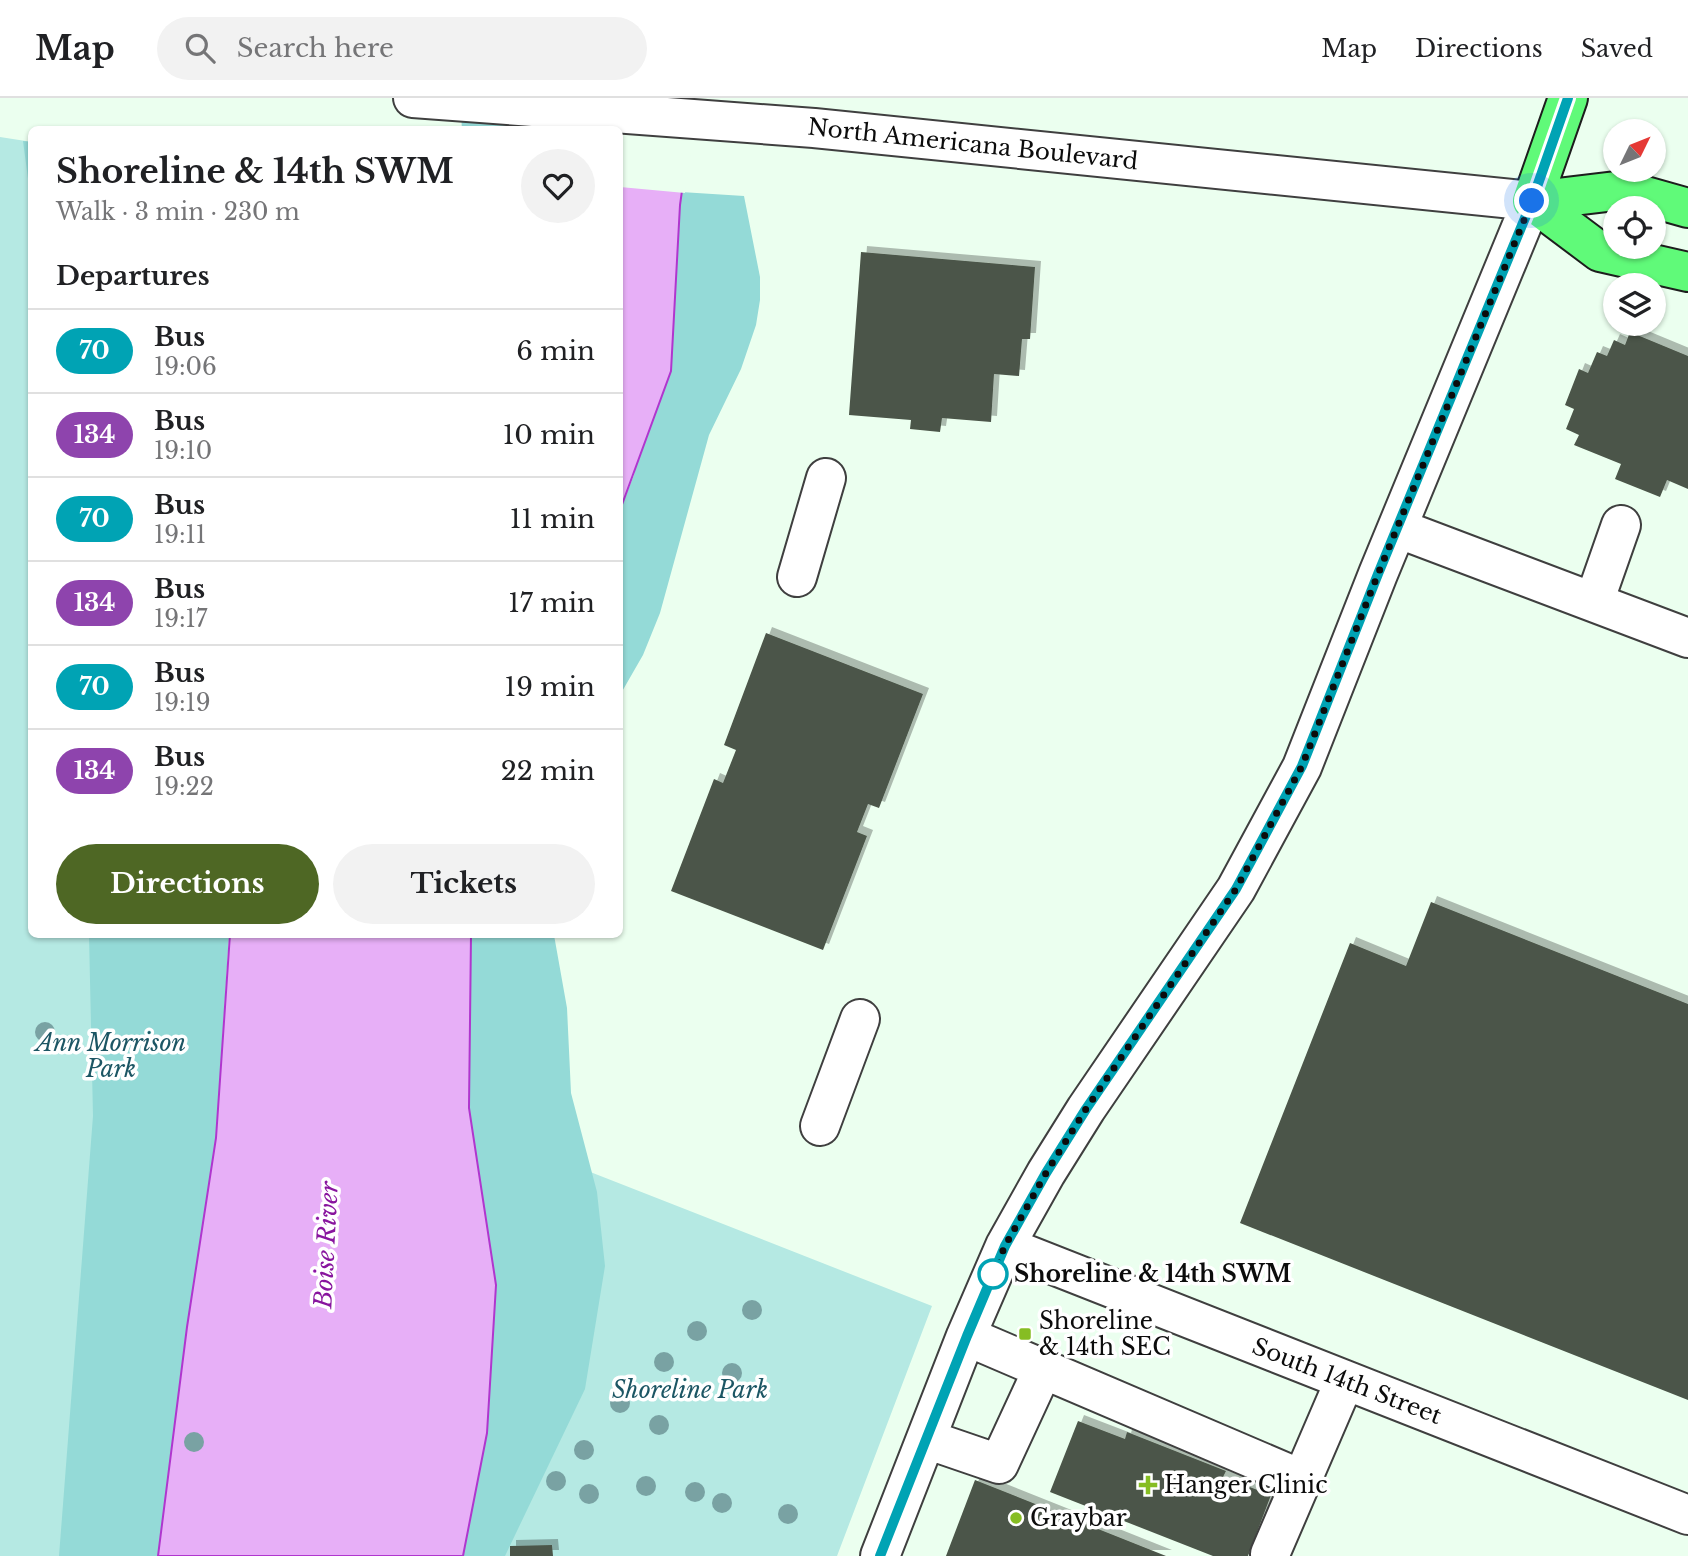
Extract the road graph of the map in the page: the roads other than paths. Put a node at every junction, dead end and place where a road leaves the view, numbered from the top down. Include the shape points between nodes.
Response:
1 (413, 98) edge
2 (1568, 98) edge
3 (1532, 201) junction
4 (1688, 208) edge
5 (1688, 272) edge
6 (826, 478) dead end
7 (1621, 525) dead end
8 (1397, 528) junction
9 (797, 577) dead end
10 (1594, 602) junction
11 (1688, 638) edge
12 (860, 1019) dead end
13 (820, 1126) dead end
14 (1005, 1246) junction
15 (967, 1336) junction
16 (1043, 1369) junction
17 (1345, 1380) junction
18 (926, 1439) junction
19 (1303, 1480) junction
20 (1688, 1515) edge
21 (1270, 1554) dead end
22 (880, 1556) edge

1 - 3 street, North Americana Boulevard via 765,124
2 - 3 main road
3 - 4 main road via 1624,190
3 - 5 main road via 1600,252
3 - 8 street
6 - 9 street
7 - 10 street
8 - 10 street
8 - 14 street via 1302,766 1242,877 1086,1109
10 - 11 street
12 - 13 street
14 - 15 street
14 - 17 street, South 14th Street
15 - 16 street
15 - 18 street
16 - 18 street via 999,1464
16 - 19 street
17 - 19 street
17 - 20 street, South 14th Street
18 - 22 street
19 - 21 street

